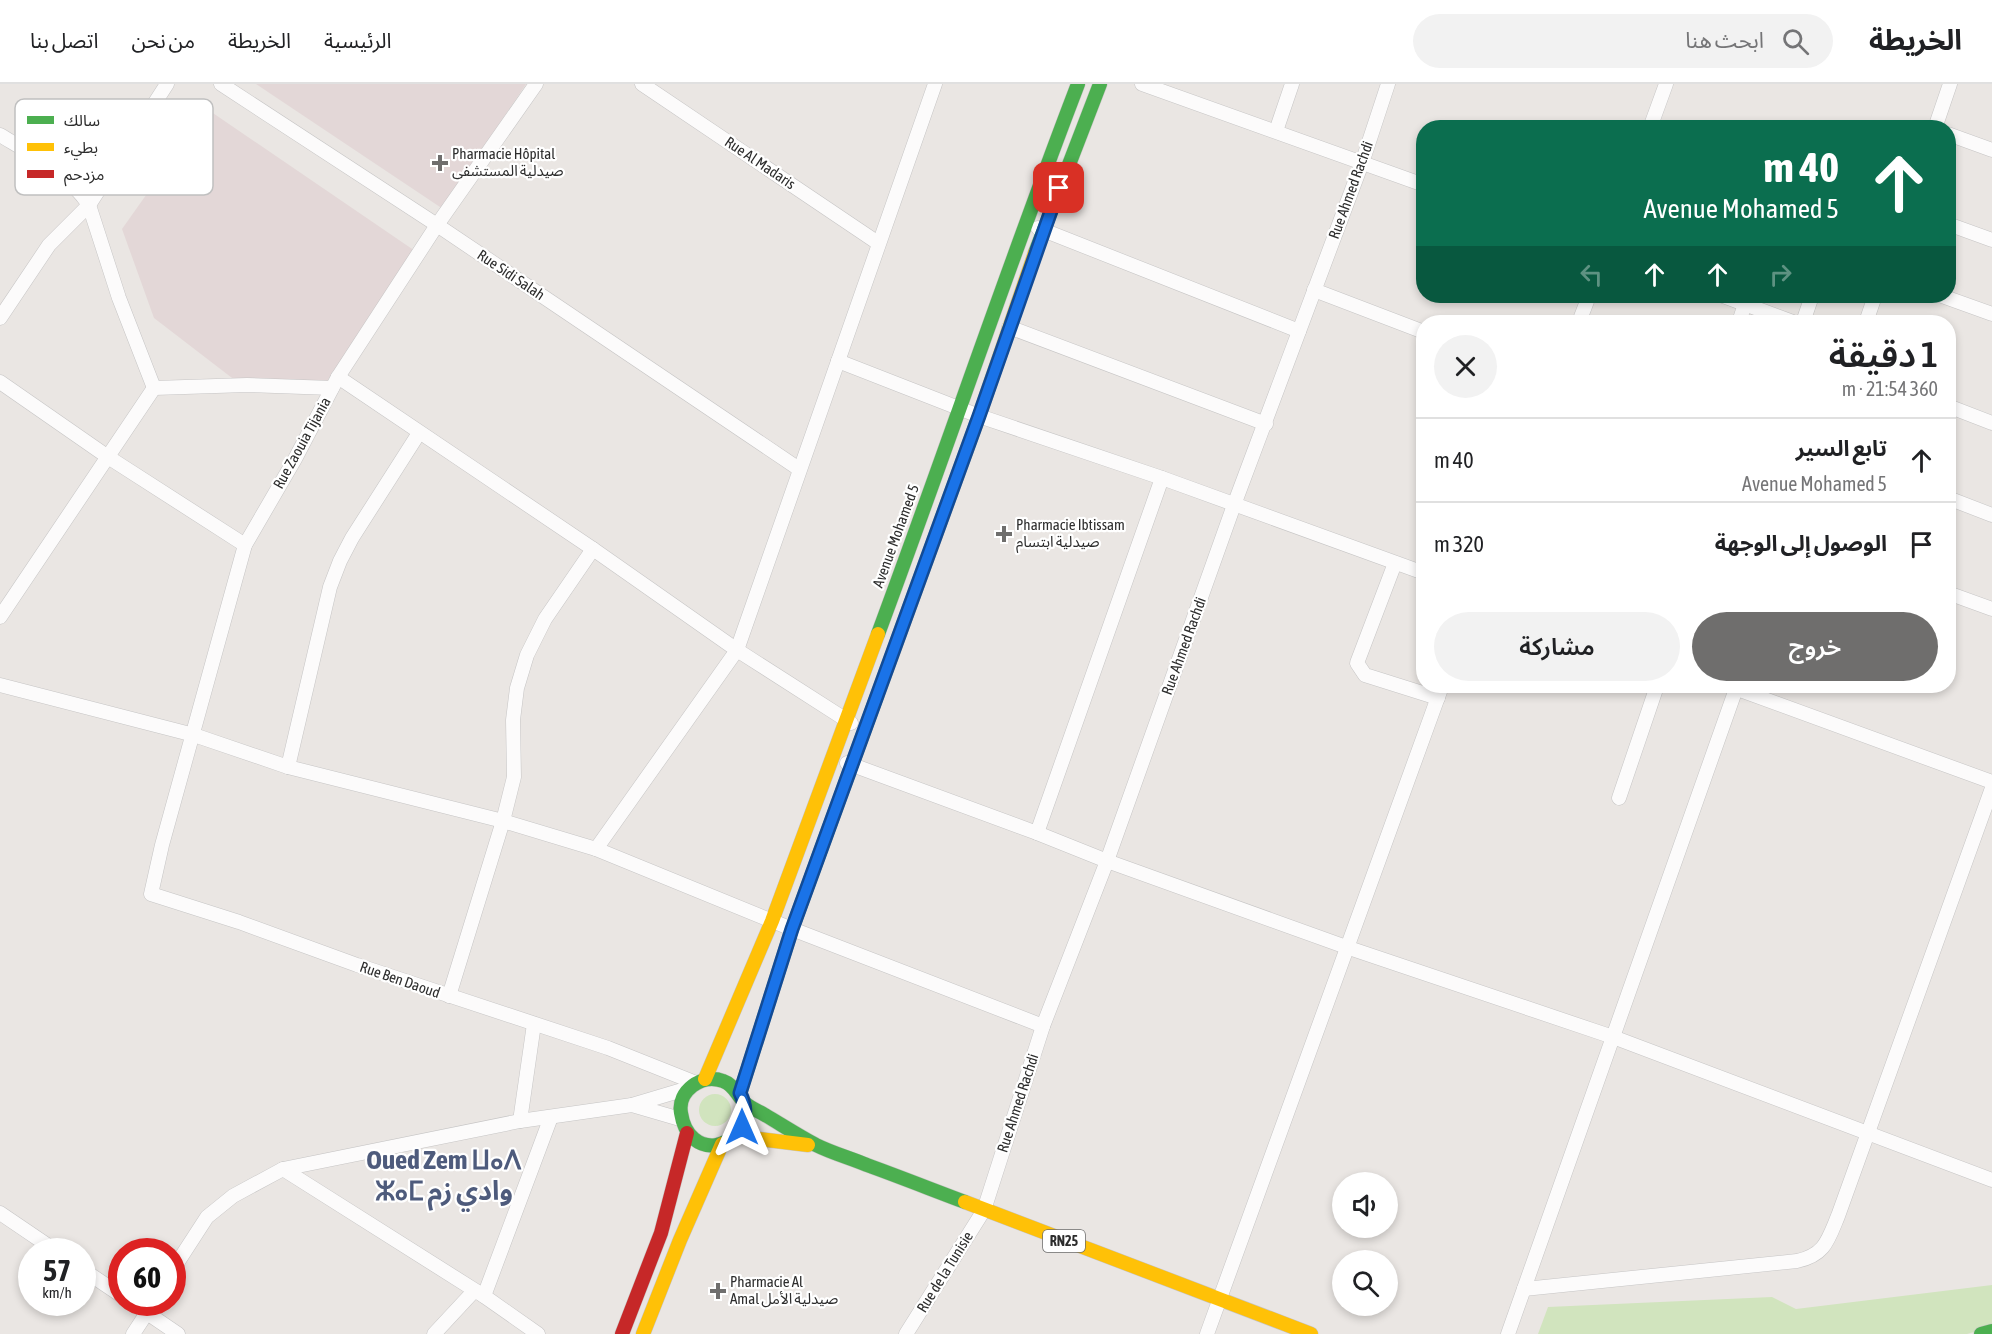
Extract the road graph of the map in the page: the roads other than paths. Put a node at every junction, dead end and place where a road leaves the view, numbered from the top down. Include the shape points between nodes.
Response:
1 (167, 84) edge
2 (221, 84) edge
3 (536, 84) edge
4 (642, 84) edge
5 (935, 84) edge
6 (1078, 84) edge
7 (1100, 84) edge
8 (1142, 84) edge
9 (1292, 84) edge
10 (1388, 84) edge
11 (1666, 84) edge
12 (1950, 84) edge
13 (157, 99) edge
14 (1653, 120) edge
15 (1938, 120) edge
16 (1276, 131) junction
17 (0, 135) edge
18 (1956, 137) edge
19 (15, 145) edge
20 (1992, 150) edge
21 (1362, 164) junction
22 (1416, 182) edge
23 (82, 195) edge
24 (95, 195) edge
25 (89, 205) junction
26 (1025, 223) junction
27 (437, 225) junction
28 (1956, 227) edge
29 (1043, 230) junction
30 (1992, 240) edge
31 (878, 243) junction
32 (1314, 290) junction
33 (1956, 301) edge
34 (1745, 304) joint
35 (1992, 314) edge
36 (1741, 315) edge
37 (1774, 315) edge
38 (0, 318) edge
39 (1009, 327) junction
40 (1416, 329) edge
41 (1299, 331) junction
42 (838, 361) junction
43 (0, 382) edge
44 (335, 383) junction
45 (154, 388) junction
46 (961, 409) junction
47 (1956, 409) edge
48 (979, 416) junction
49 (1992, 423) edge
50 (1266, 424) junction
51 (419, 433) junction
52 (108, 457) junction
53 (799, 469) junction
54 (1162, 478) junction
55 (1956, 501) edge
56 (1234, 505) junction
57 (1992, 515) edge
58 (245, 545) junction
59 (593, 549) junction
60 (1395, 563) junction
61 (1416, 570) edge
62 (1956, 597) edge
63 (1992, 609) edge
64 (2, 611) edge
65 (737, 650) junction
66 (0, 685) edge
67 (1416, 687) edge
68 (1440, 693) edge
69 (1655, 693) edge
70 (1732, 693) edge
71 (1750, 693) edge
72 (846, 719) junction
73 (863, 730) junction
74 (194, 735) junction
75 (833, 758) junction
76 (851, 764) junction
77 (288, 767) junction
78 (1992, 782) edge
79 (1992, 788) edge
80 (1619, 798) dead end
81 (503, 821) junction
82 (1037, 833) junction
83 (162, 845) joint
84 (596, 849) junction
85 (1107, 861) junction
86 (772, 921) junction
87 (792, 929) junction
88 (1349, 948) junction
89 (449, 996) junction
90 (534, 1024) junction
91 (1042, 1026) junction
92 (1613, 1037) junction
93 (697, 1083) junction
94 (742, 1098) junction
95 (632, 1105) junction
96 (551, 1117) junction
97 (680, 1119) junction
98 (520, 1121) junction
99 (687, 1133) junction
100 (1867, 1135) junction
101 (735, 1136) junction
102 (722, 1144) junction
103 (818, 1146) junction
104 (283, 1169) junction
105 (1992, 1180) edge
106 (984, 1210) junction
107 (0, 1213) edge
108 (37, 1238) edge
109 (186, 1249) edge
110 (1524, 1288) junction
111 (479, 1293) junction
112 (1220, 1300) junction
113 (144, 1316) edge
114 (159, 1316) edge
115 (1992, 1331) edge
116 (133, 1334) edge
117 (178, 1334) edge
118 (434, 1334) edge
119 (538, 1334) edge
120 (622, 1334) edge
121 (643, 1334) edge
122 (906, 1334) edge
123 (1207, 1334) edge
124 (1311, 1334) edge
125 (1508, 1334) edge
126 (1981, 1334) edge

1 - 13 street
2 - 27 street, Rue Sidi Salah
3 - 27 street, Rue Zaouia Tijania
4 - 31 street, Rue Al Madaris
5 - 31 street
6 - 26 main road, Avenue Mohamed 5
7 - 29 main road
8 - 16 street
9 - 16 street
10 - 21 street, Rue Ahmed Rachdi
11 - 14 street
12 - 15 street
16 - 21 street
17 - 19 street
18 - 20 street
21 - 22 street
21 - 32 street, Rue Ahmed Rachdi
23 - 25 street
24 - 25 street
25 - 38 street via 49,245
25 - 45 street
26 - 29 street
26 - 46 main road, Avenue Mohamed 5
27 - 44 street, Rue Zaouia Tijania
27 - 53 street, Rue Sidi Salah
28 - 30 street
29 - 39 main road
29 - 41 street
31 - 42 street
32 - 40 street
32 - 41 street, Rue Ahmed Rachdi
33 - 35 street
34 - 36 street
34 - 37 street
39 - 48 main road
39 - 50 street
41 - 50 street, Rue Ahmed Rachdi
42 - 46 street
42 - 53 street
43 - 52 street
44 - 45 street
44 - 51 street
44 - 58 street, Rue Zaouia Tijania
45 - 52 street
46 - 48 street
46 - 72 main road, Avenue Mohamed 5
47 - 49 street
48 - 54 street
48 - 73 main road
50 - 56 street, Rue Ahmed Rachdi
51 - 59 street
51 - 77 street via 340,561 330,586
52 - 58 street
52 - 64 street
53 - 65 street
54 - 56 street
54 - 82 street
55 - 57 street
56 - 60 street
56 - 85 street, Rue Ahmed Rachdi
58 - 74 street, Rue Zaouia Tijania
59 - 65 street
59 - 81 street via 545,618 527,655 517,688 514,777
60 - 61 street
60 - 67 street via 1357,663 1365,675
62 - 63 street
65 - 72 street
65 - 84 street
66 - 74 street
68 - 88 street
69 - 80 street
70 - 92 street
71 - 78 street
72 - 73 street
72 - 75 main road, Avenue Mohamed 5
73 - 76 main road
74 - 77 street
74 - 83 street, Rue Zaouia Tijania
75 - 76 street
75 - 86 main road, Avenue Mohamed 5
76 - 82 street
76 - 87 main road
77 - 81 street
79 - 100 street
81 - 84 street
81 - 89 street
82 - 85 street
83 - 89 street, Rue Ben Daoud via 151,894
84 - 86 street
85 - 88 street
85 - 91 street, Rue Ahmed Rachdi
86 - 87 street
86 - 93 main road, Avenue Mohamed 5 via 741,999
87 - 91 street
87 - 94 main road
88 - 92 street
88 - 112 street
89 - 90 street, Rue Ben Daoud
90 - 93 street, Rue Ben Daoud
90 - 98 street
91 - 106 street, Rue Ahmed Rachdi
92 - 100 street
92 - 110 street
93 - 94 main road, RN25 via 725,1081
93 - 95 street
93 - 97 main road via 681,1102
94 - 101 main road via 744,1121
94 - 103 main road, RN25
95 - 96 street
95 - 97 street
96 - 98 street
96 - 111 street
97 - 99 main road
98 - 104 street
99 - 102 main road via 709,1145
99 - 120 main road via 661,1233
100 - 105 street
100 - 110 street via 1826,1244 1810,1258
101 - 102 main road
101 - 103 main road, RN25
102 - 121 main road
103 - 106 main road, RN25
104 - 109 street via 233,1196 207,1217
104 - 111 street
106 - 112 main road, RN25
106 - 122 street, Rue de la Tunisie
107 - 108 street
110 - 125 street
111 - 118 street
111 - 119 street
112 - 123 street
112 - 124 main road, RN25
113 - 116 street
114 - 117 street
115 - 126 main road

